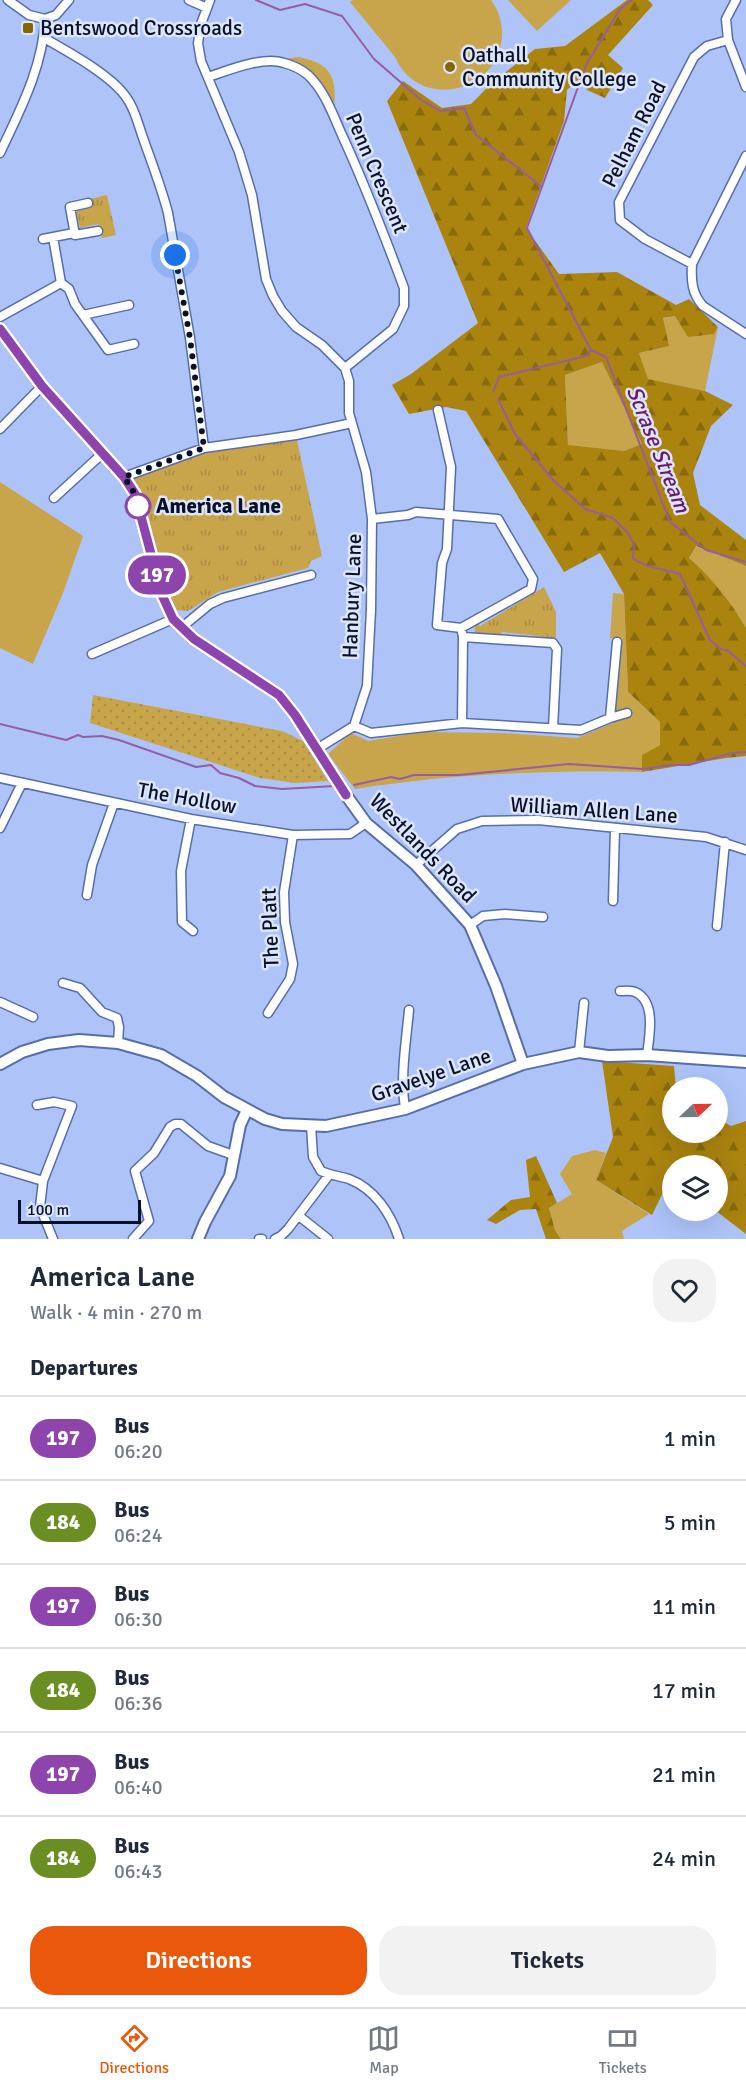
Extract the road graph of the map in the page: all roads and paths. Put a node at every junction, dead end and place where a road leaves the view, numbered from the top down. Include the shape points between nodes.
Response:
1 (8, 0) edge
2 (69, 0) edge
3 (189, 0) edge
4 (736, 0) edge
5 (209, 4) edge
6 (45, 19) junction
7 (44, 38) junction
8 (728, 39) junction
9 (208, 77) junction
10 (746, 87) edge
11 (0, 153) edge
12 (746, 156) edge
13 (88, 203) dead end
14 (98, 231) dead end
15 (74, 232) junction
16 (53, 237) junction
17 (43, 239) dead end
18 (692, 264) junction
19 (61, 283) junction
20 (129, 305) dead end
21 (83, 315) junction
22 (0, 317) edge
23 (0, 329) edge
24 (746, 334) edge
25 (134, 344) dead end
26 (345, 368) junction
27 (42, 386) junction
28 (438, 410) dead end
29 (352, 423) junction
30 (0, 429) edge
31 (204, 448) junction
32 (103, 453) junction
33 (124, 477) junction
34 (54, 498) dead end
35 (447, 514) junction
36 (372, 519) junction
37 (311, 575) dead end
38 (173, 619) junction
39 (181, 628) junction
40 (461, 628) junction
41 (463, 638) junction
42 (617, 642) dead end
43 (92, 654) dead end
44 (627, 713) dead end
45 (610, 718) junction
46 (462, 723) junction
47 (354, 726) junction
48 (553, 728) junction
49 (316, 749) junction
50 (0, 777) edge
51 (22, 783) junction
52 (114, 803) junction
53 (191, 819) junction
54 (366, 823) junction
55 (0, 828) edge
56 (615, 828) junction
57 (293, 835) junction
58 (725, 842) junction
59 (746, 850) edge
60 (416, 865) junction
61 (87, 895) dead end
62 (613, 901) dead end
63 (543, 917) dead end
64 (470, 925) junction
65 (717, 926) dead end
66 (193, 931) dead end
67 (63, 982) dead end
68 (620, 991) dead end
69 (0, 1002) edge
70 (584, 1003) dead end
71 (409, 1010) dead end
72 (268, 1013) dead end
73 (33, 1017) dead end
74 (114, 1043) junction
75 (579, 1052) junction
76 (647, 1055) junction
77 (746, 1062) edge
78 (0, 1064) edge
79 (523, 1064) junction
80 (37, 1105) dead end
81 (405, 1109) junction
82 (247, 1110) junction
83 (311, 1125) junction
84 (233, 1155) junction
85 (0, 1168) edge
86 (329, 1175) junction
87 (43, 1181) junction
88 (299, 1216) junction
89 (53, 1239) edge
90 (133, 1239) edge
91 (198, 1239) edge
92 (275, 1239) edge
93 (328, 1239) edge
94 (399, 1239) edge

1 - 6 street via 29,15
2 - 6 street via 56,15
3 - 5 street
4 - 8 street via 726,19
5 - 9 street via 198,43
6 - 7 street
7 - 11 street via 40,60
7 - 31 street via 107,79 126,96 136,118 168,213
8 - 10 street
8 - 18 street, Pelham Road via 707,46 694,57 619,202 620,220 645,239
9 - 26 street via 239,152 273,296 296,327
9 - 26 street, Penn Crescent via 236,68 282,62 308,75 333,114 404,288 404,306 393,329
12 - 18 street
13 - 15 street via 70,207
14 - 15 street via 75,235
15 - 16 street
16 - 17 street
16 - 19 street
18 - 24 street via 692,288 698,300
19 - 21 street via 69,289
19 - 22 street
20 - 21 street
21 - 25 street via 108,350
23 - 27 street
26 - 29 street, Hanbury Lane
27 - 30 street
27 - 32 street
28 - 35 street via 451,467
29 - 31 street
29 - 36 street, Hanbury Lane via 366,472
31 - 33 street
32 - 33 street
32 - 34 street
33 - 38 street via 135,494 162,595
35 - 36 street via 416,512
35 - 40 street via 447,549 442,563 437,625
35 - 40 street via 498,519 533,579 531,589
36 - 47 street, Hanbury Lane via 367,687
37 - 39 street via 216,601
38 - 39 street
38 - 43 street
39 - 49 street via 279,695
40 - 41 street
41 - 46 street
41 - 48 street via 553,643 557,649
42 - 45 street
44 - 45 street
45 - 48 street via 581,730
46 - 47 street via 371,734
46 - 48 street
47 - 49 street
49 - 54 street, Westlands Road
50 - 51 street, The Hollow
51 - 52 street, The Hollow
51 - 55 street
52 - 53 street, The Hollow
52 - 61 street via 92,865
53 - 57 street, The Hollow
53 - 66 street via 181,871 182,921
54 - 57 street, The Hollow via 350,834
54 - 60 street, Westlands Road
56 - 58 street, William Allen Lane
56 - 60 street, William Allen Lane via 538,820 482,821 457,830
56 - 62 street
57 - 72 street, The Platt via 284,892 292,964 290,980
58 - 59 street, William Allen Lane
58 - 65 street
60 - 64 street, Westlands Road
63 - 64 street via 483,916
64 - 79 street, Westlands Road
67 - 74 street via 80,988 102,1012 117,1017 119,1027
68 - 76 street via 635,992 645,1000 651,1019
69 - 73 street
70 - 75 street
71 - 81 street
74 - 78 street, Gravelye Lane via 79,1040 48,1044
74 - 82 street, Gravelye Lane via 161,1055
75 - 76 street, Gravelye Lane
75 - 79 street, Gravelye Lane
76 - 77 street, Gravelye Lane
79 - 81 street, Gravelye Lane
80 - 87 street via 54,1102 72,1106
81 - 83 street, Gravelye Lane via 326,1126
82 - 83 street, Gravelye Lane via 282,1124
82 - 84 street
83 - 86 street via 313,1157 321,1171
84 - 90 street via 208,1146 181,1124 170,1126 154,1153 135,1171 153,1221
84 - 91 street via 230,1176
85 - 87 street
86 - 88 street
86 - 94 street via 349,1179 379,1201
87 - 89 street via 40,1207
88 - 92 street
88 - 93 street

